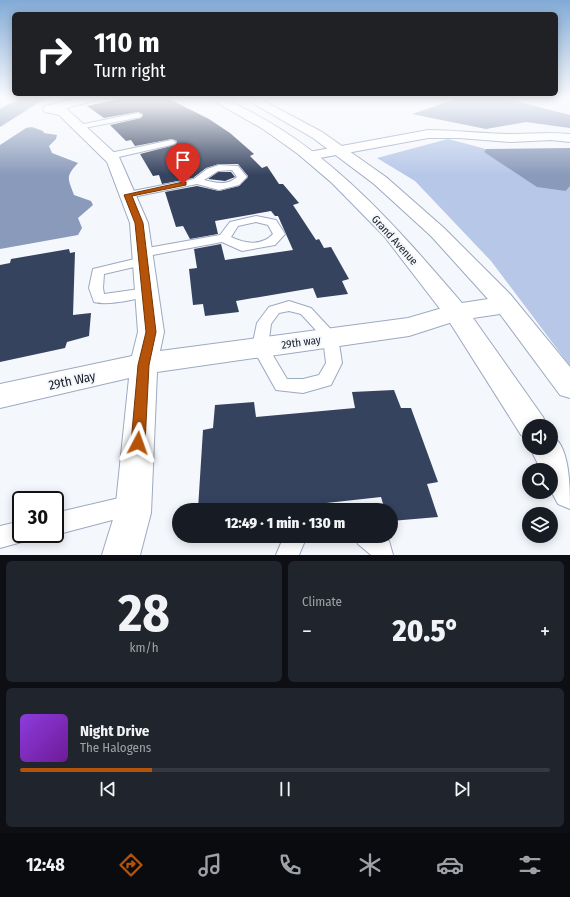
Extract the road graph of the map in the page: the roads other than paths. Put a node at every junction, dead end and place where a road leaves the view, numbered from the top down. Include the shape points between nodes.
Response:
1 (76, 124) edge
2 (94, 124) edge
3 (264, 124) edge
4 (301, 124) edge
5 (79, 127) junction
6 (570, 138) edge
7 (172, 142) dead end
8 (340, 149) junction
9 (110, 156) junction
10 (309, 156) junction
11 (197, 181) dead end
12 (128, 195) junction
13 (224, 238) dead end
14 (143, 257) junction
15 (147, 292) junction
16 (504, 305) junction
17 (456, 312) junction
18 (330, 337) junction
19 (260, 347) junction
20 (144, 365) junction
21 (570, 387) edge
22 (0, 396) edge
23 (527, 419) edge
24 (550, 455) edge
25 (570, 492) edge
26 (133, 506) junction
27 (64, 522) edge
28 (12, 534) edge
29 (0, 537) edge
30 (293, 543) edge
31 (375, 543) edge
32 (121, 555) edge
33 (287, 555) edge
34 (382, 555) edge

1 - 5 street
2 - 5 lane
3 - 10 street, Grand Avenue
4 - 8 street
5 - 9 street
6 - 8 street via 428,134
7 - 9 lane
8 - 10 street
8 - 16 street via 422,217 491,288
9 - 12 street
10 - 17 street, Grand Avenue via 338,180 391,232
11 - 12 lane
12 - 14 street via 139,223
13 - 14 lane
14 - 15 street
14 - 15 lane via 98,272 96,288 99,299
15 - 20 street via 151,332
16 - 17 street, 29th way
16 - 21 street
17 - 18 street, 29th way via 409,326
17 - 23 street, Grand Avenue
18 - 19 street, 29th way
18 - 19 lane via 314,318 289,306 274,310 264,323
18 - 19 lane via 334,363 325,380 303,386 282,385
19 - 20 street, 29th way
20 - 22 street, 29th Way
20 - 26 street
24 - 25 street
26 - 27 lane
26 - 32 street
28 - 29 lane
30 - 33 lane
31 - 34 lane via 381,548

